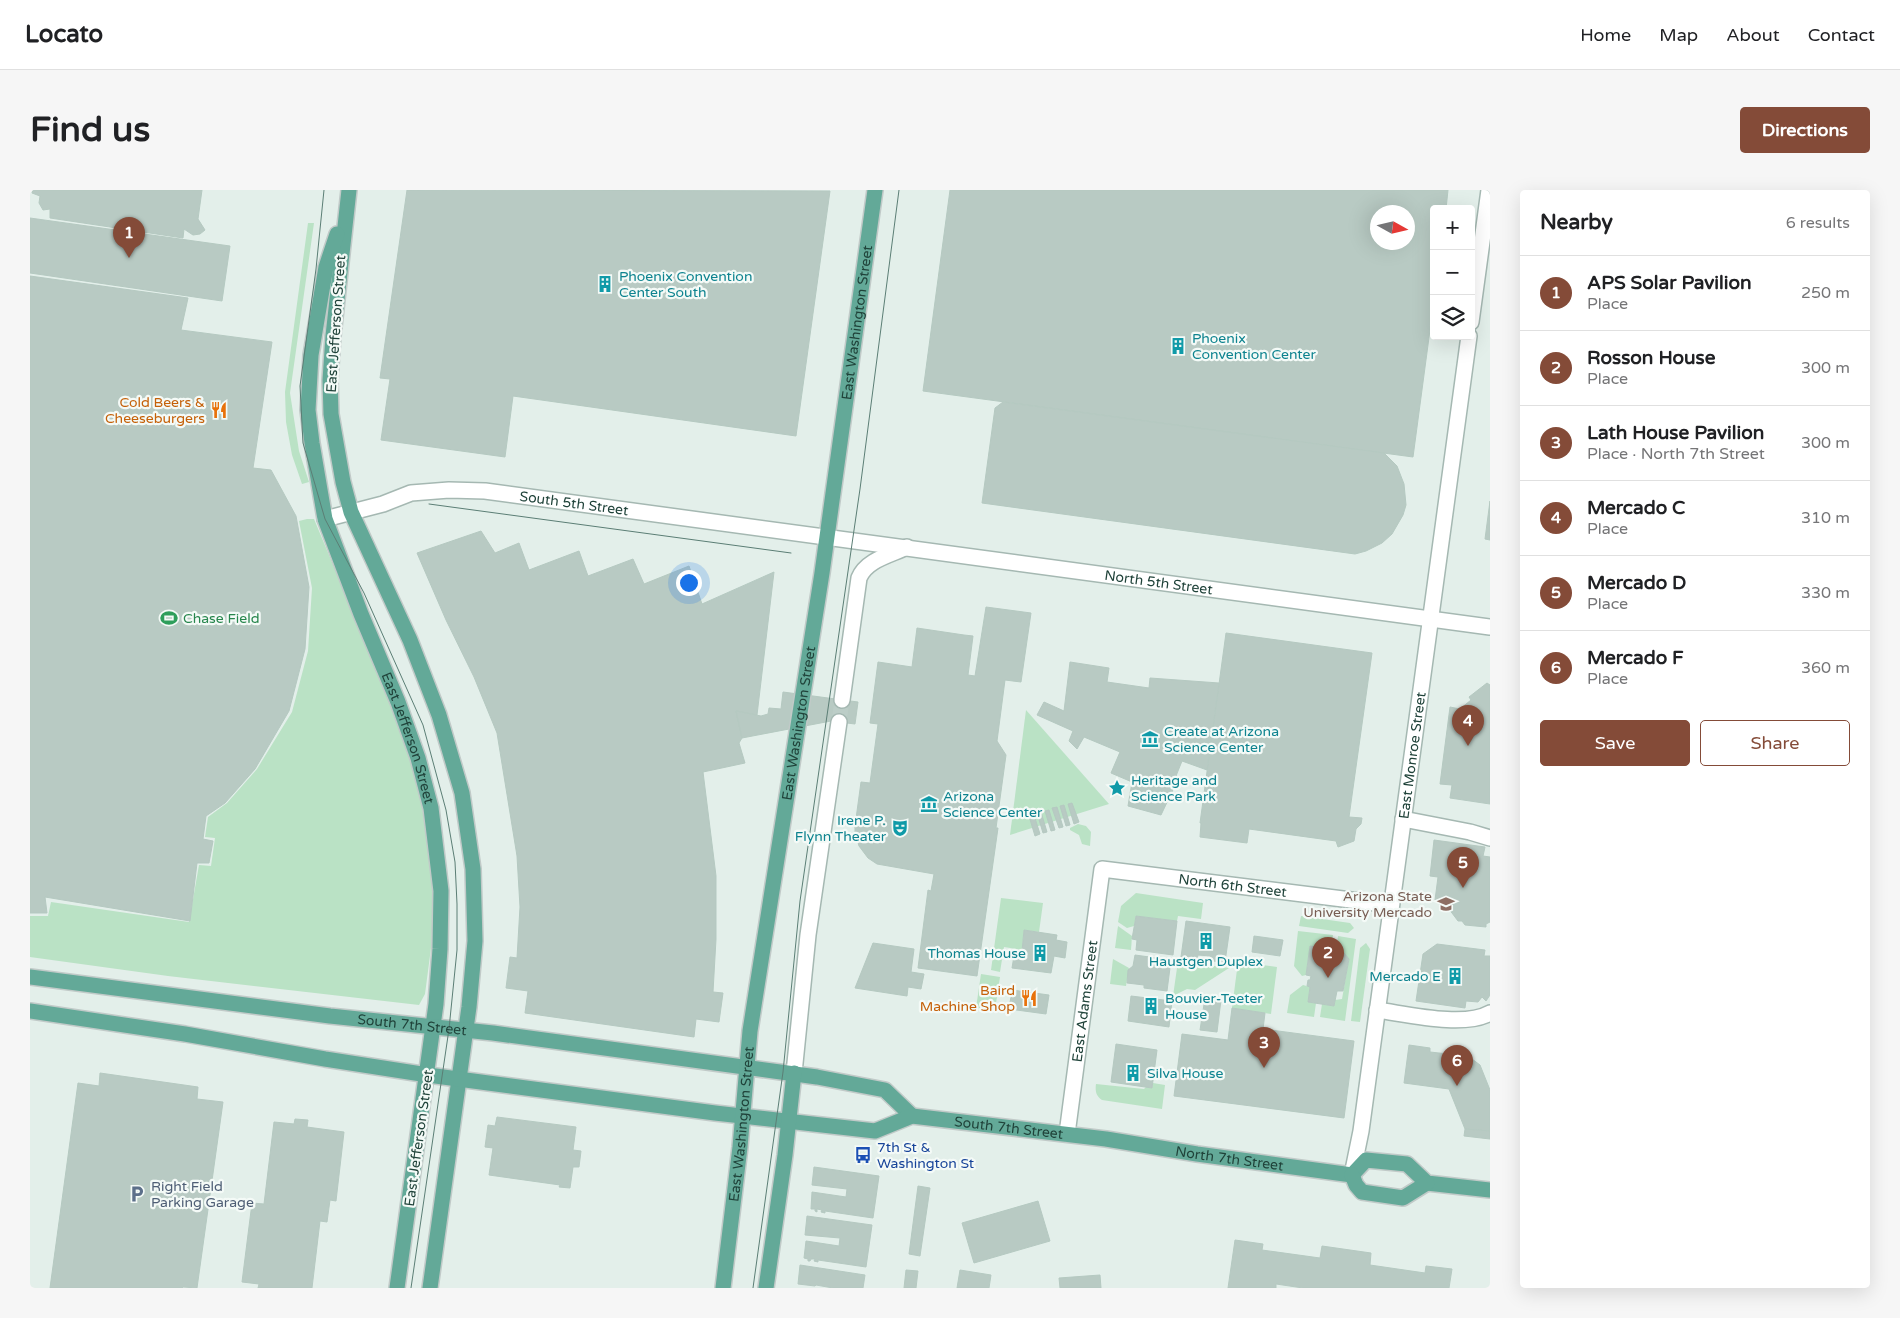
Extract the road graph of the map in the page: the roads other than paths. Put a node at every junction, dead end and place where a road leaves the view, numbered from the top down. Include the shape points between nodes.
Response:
1 (875, 190) edge
2 (1489, 190) edge
3 (348, 196) edge
4 (1475, 295) edge
5 (1468, 340) edge
6 (351, 512) junction
7 (325, 519) junction
8 (826, 536) junction
9 (907, 547) junction
10 (1431, 619) junction
11 (1490, 627) edge
12 (842, 700) tunnel mouth
13 (839, 722) tunnel mouth
14 (1403, 820) junction
15 (1490, 838) edge
16 (1102, 869) joint
17 (1391, 905) junction
18 (30, 977) edge
19 (1377, 1010) junction
20 (30, 1011) edge
21 (1490, 1014) edge
22 (434, 1027) junction
23 (466, 1030) junction
24 (748, 1067) junction
25 (794, 1073) junction
26 (428, 1075) junction
27 (458, 1079) junction
28 (744, 1115) junction
29 (912, 1116) junction
30 (789, 1121) junction
31 (1067, 1134) junction
32 (1106, 1139) joint
33 (1352, 1175) junction
34 (1427, 1182) junction
35 (1490, 1190) edge
36 (397, 1288) edge
37 (430, 1288) edge
38 (723, 1288) edge
39 (766, 1288) edge

1 - 8 main road, East Washington Street
2 - 4 street
3 - 6 main road, East Jefferson Street via 330,380 331,414
3 - 7 main road, East Jefferson Street via 326,267 311,355 308,410
5 - 10 street, East Monroe Street
6 - 7 street, South 5th Street
6 - 8 street, South 5th Street via 420,492 485,491
6 - 23 main road, East Jefferson Street via 410,640 439,715 462,793 473,869 475,941
7 - 22 main road, East Jefferson Street via 398,702 431,808 441,891
8 - 9 street, North 5th Street
8 - 24 main road, East Washington Street via 750,1031
9 - 10 street, North 5th Street
9 - 12 street via 871,563 859,578
10 - 11 street, North 5th Street
10 - 14 street, East Monroe Street
13 - 25 street via 808,935
14 - 15 street
14 - 17 street, East Monroe Street
16 - 17 street, North 6th Street
16 - 31 street, East Adams Street
17 - 19 street, East Monroe Street
18 - 22 main road, South 7th Street via 275,1010
19 - 21 street via 1464,1020
19 - 33 street, East Monroe Street
20 - 26 main road
22 - 23 main road, South 7th Street
22 - 26 main road, East Jefferson Street
23 - 24 main road, South 7th Street
23 - 27 main road, East Jefferson Street
24 - 25 main road, South 7th Street
24 - 28 main road, East Washington Street
25 - 29 main road via 885,1090
25 - 30 main road
26 - 27 main road
26 - 36 main road, East Jefferson Street
27 - 28 main road
27 - 37 main road, East Jefferson Street
28 - 30 main road
28 - 38 main road, East Washington Street
29 - 30 main road via 875,1131
29 - 31 main road, South 7th Street
30 - 39 main road
31 - 32 main road, South 7th Street
32 - 33 main road, North 7th Street
33 - 34 main road via 1366,1160 1407,1164
33 - 34 main road via 1362,1192 1403,1198
34 - 35 main road

